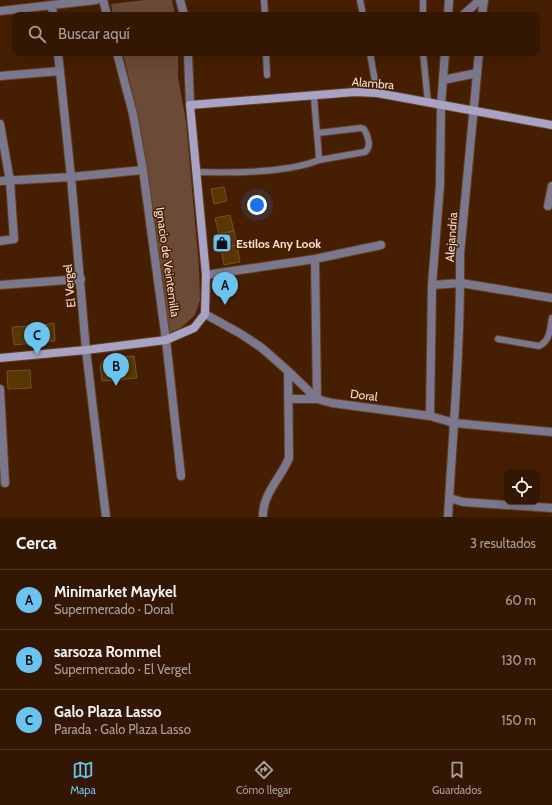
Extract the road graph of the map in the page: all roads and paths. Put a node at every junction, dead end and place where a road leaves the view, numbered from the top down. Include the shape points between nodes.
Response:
1 (96, 0) edge
2 (103, 0) edge
3 (180, 0) edge
4 (264, 0) edge
5 (360, 0) edge
6 (423, 0) edge
7 (449, 0) edge
8 (480, 0) edge
9 (484, 0) edge
10 (52, 5) junction
11 (0, 11) edge
12 (53, 12) edge
13 (106, 12) edge
14 (183, 12) edge
15 (265, 12) edge
16 (362, 12) edge
17 (423, 12) edge
18 (448, 12) edge
19 (466, 12) edge
20 (482, 12) edge
21 (58, 56) edge
22 (118, 56) edge
23 (188, 56) edge
24 (266, 56) edge
25 (371, 56) edge
26 (423, 56) edge
27 (445, 56) edge
28 (479, 56) edge
29 (60, 71) junction
30 (477, 73) junction
31 (267, 75) dead end
32 (0, 76) edge
33 (443, 80) junction
34 (377, 93) junction
35 (314, 95) junction
36 (428, 103) junction
37 (190, 105) junction
38 (441, 105) junction
39 (474, 110) junction
40 (0, 124) edge
41 (552, 125) edge
42 (318, 133) junction
43 (319, 160) junction
44 (143, 170) junction
45 (196, 172) junction
46 (72, 177) junction
47 (10, 180) junction
48 (0, 182) edge
49 (552, 186) edge
50 (548, 206) dead end
51 (0, 241) edge
52 (381, 245) dead end
53 (315, 259) junction
54 (206, 275) junction
55 (81, 279) junction
56 (461, 283) junction
57 (0, 285) edge
58 (432, 285) junction
59 (552, 298) edge
60 (205, 314) junction
61 (552, 318) edge
62 (498, 339) dead end
63 (166, 340) junction
64 (86, 350) junction
65 (0, 358) edge
66 (288, 370) junction
67 (0, 388) edge
68 (288, 399) junction
69 (317, 399) junction
70 (430, 416) junction
71 (454, 423) junction
72 (552, 432) edge
73 (181, 476) dead end
74 (5, 483) dead end
75 (449, 498) junction
76 (552, 508) edge
77 (106, 517) edge
78 (263, 517) edge
79 (448, 517) edge

1 - 10 street
2 - 13 street
3 - 14 street
4 - 15 lane
5 - 16 lane
6 - 17 lane
7 - 18 street
8 - 19 street
9 - 20 street
10 - 11 street
10 - 12 street
21 - 29 street, El Vergel
22 - 44 street, Ignacio de Veintemilla via 133,114
23 - 37 street
24 - 31 lane
25 - 34 lane
26 - 36 lane
27 - 33 street
28 - 30 street, Alejandria
29 - 32 street
29 - 46 street, El Vergel
30 - 33 street
30 - 39 street, Alejandria
33 - 38 street
34 - 35 street, Alambra
34 - 36 street, Alambra
35 - 37 street, Alambra
35 - 42 lane
36 - 38 street, Alambra
37 - 45 street
38 - 39 street, Alambra
38 - 58 street via 440,185
39 - 41 street, Alambra
39 - 56 street, Alejandria via 460,254
40 - 47 street
42 - 43 lane
42 - 43 lane via 361,128 366,132 369,146 365,152
43 - 45 lane via 270,171
44 - 46 street
44 - 63 street, Ignacio de Veintemilla
45 - 54 street
46 - 47 street
46 - 55 street, El Vergel
47 - 48 street
47 - 51 street via 14,239
49 - 50 street
52 - 53 street
53 - 54 street
53 - 69 street
54 - 60 street
55 - 57 street
55 - 64 street, El Vergel
56 - 58 street
56 - 59 street
56 - 71 street, Alejandria
58 - 70 street
60 - 63 street via 194,328
60 - 66 street via 262,348
61 - 62 lane via 548,339 539,346
63 - 64 street
63 - 73 street, Ignacio de Veintemilla
64 - 65 street
64 - 77 street, El Vergel
66 - 68 street
66 - 69 street
67 - 74 street
68 - 69 street, Doral
68 - 78 street via 289,458 266,497
69 - 70 street, Doral
70 - 71 street, Doral
71 - 72 street, Doral
71 - 75 street
75 - 76 street via 463,502
75 - 79 street

